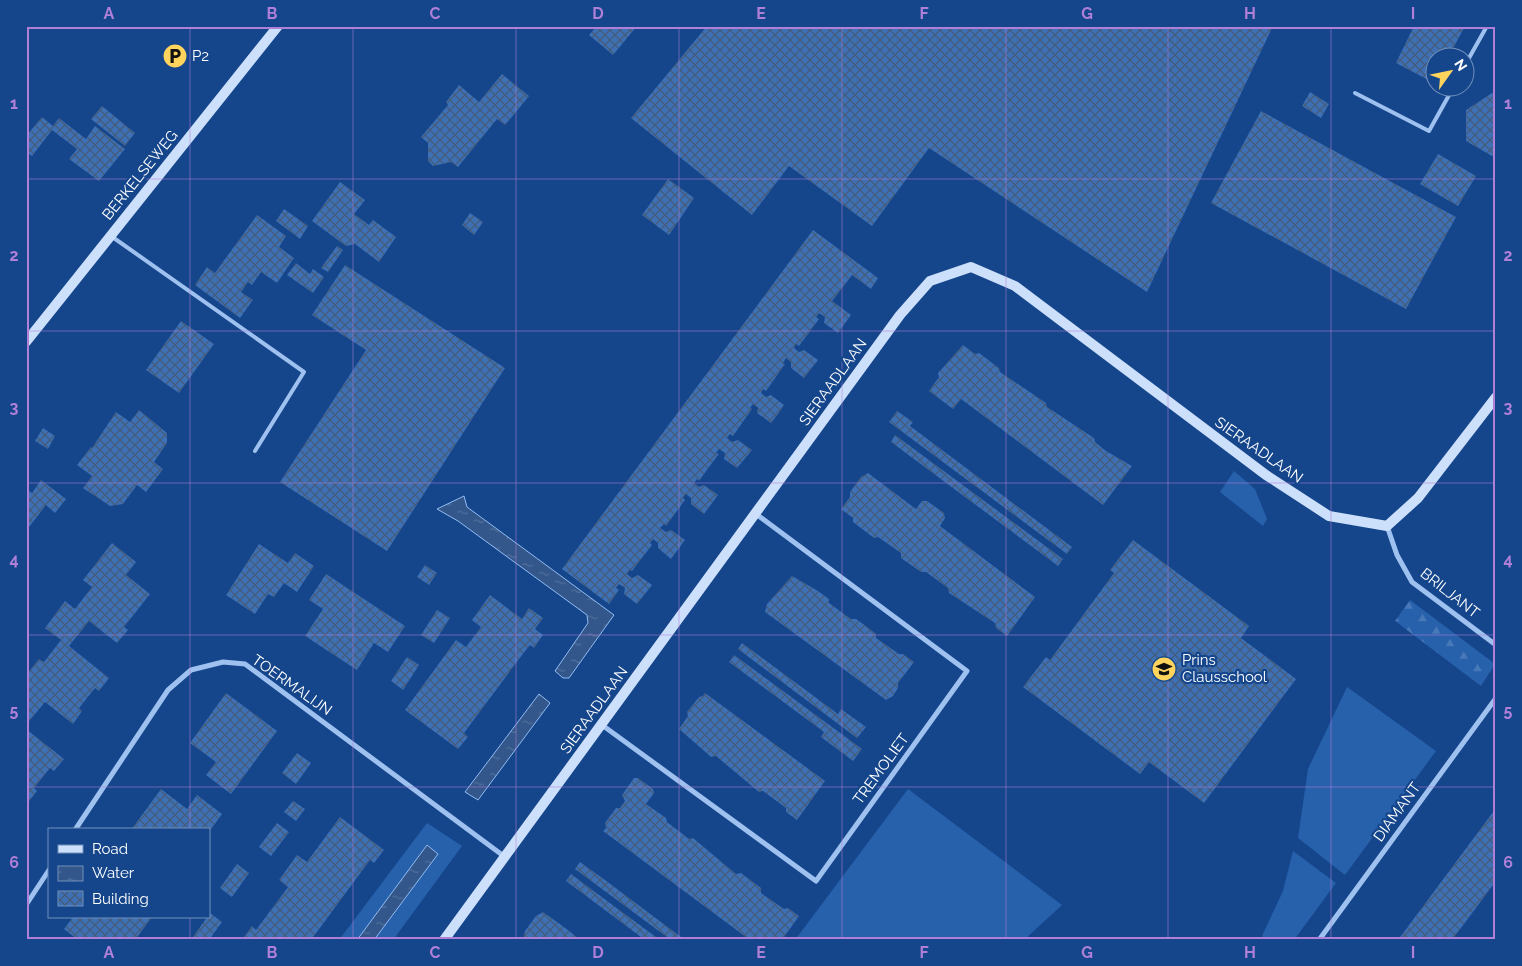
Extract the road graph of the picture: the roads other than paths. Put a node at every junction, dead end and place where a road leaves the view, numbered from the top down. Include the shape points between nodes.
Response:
1 (278, 26) edge
2 (1487, 26) edge
3 (1474, 49) edge
4 (1355, 94) dead end
5 (1447, 98) edge
6 (111, 236) junction
7 (26, 342) edge
8 (1496, 397) edge
9 (255, 451) dead end
10 (756, 514) junction
11 (1387, 526) junction
12 (1496, 645) edge
13 (1496, 698) edge
14 (602, 724) junction
15 (77, 828) edge
16 (505, 857) junction
17 (48, 872) edge
18 (26, 905) edge
19 (444, 940) edge
20 (1319, 940) edge

1 - 6 street, BERKELSEWEG
2 - 3 lane
4 - 5 lane via 1429,131
6 - 7 street, BERKELSEWEG
6 - 9 lane via 304,372
8 - 11 street via 1418,498
10 - 11 street, SIERAADLAAN via 900,316 930,281 971,267 1015,286 1226,446 1329,516
10 - 14 street, SIERAADLAAN
10 - 14 street, TREMOLIET via 967,671 816,881
11 - 12 street, BRILJANT via 1396,555 1412,582
13 - 20 street, DIAMANT
14 - 16 street, SIERAADLAAN
15 - 16 street, TOERMALIJN via 168,690 191,670 223,662 245,664
16 - 19 street, SIERAADLAAN
17 - 18 street

